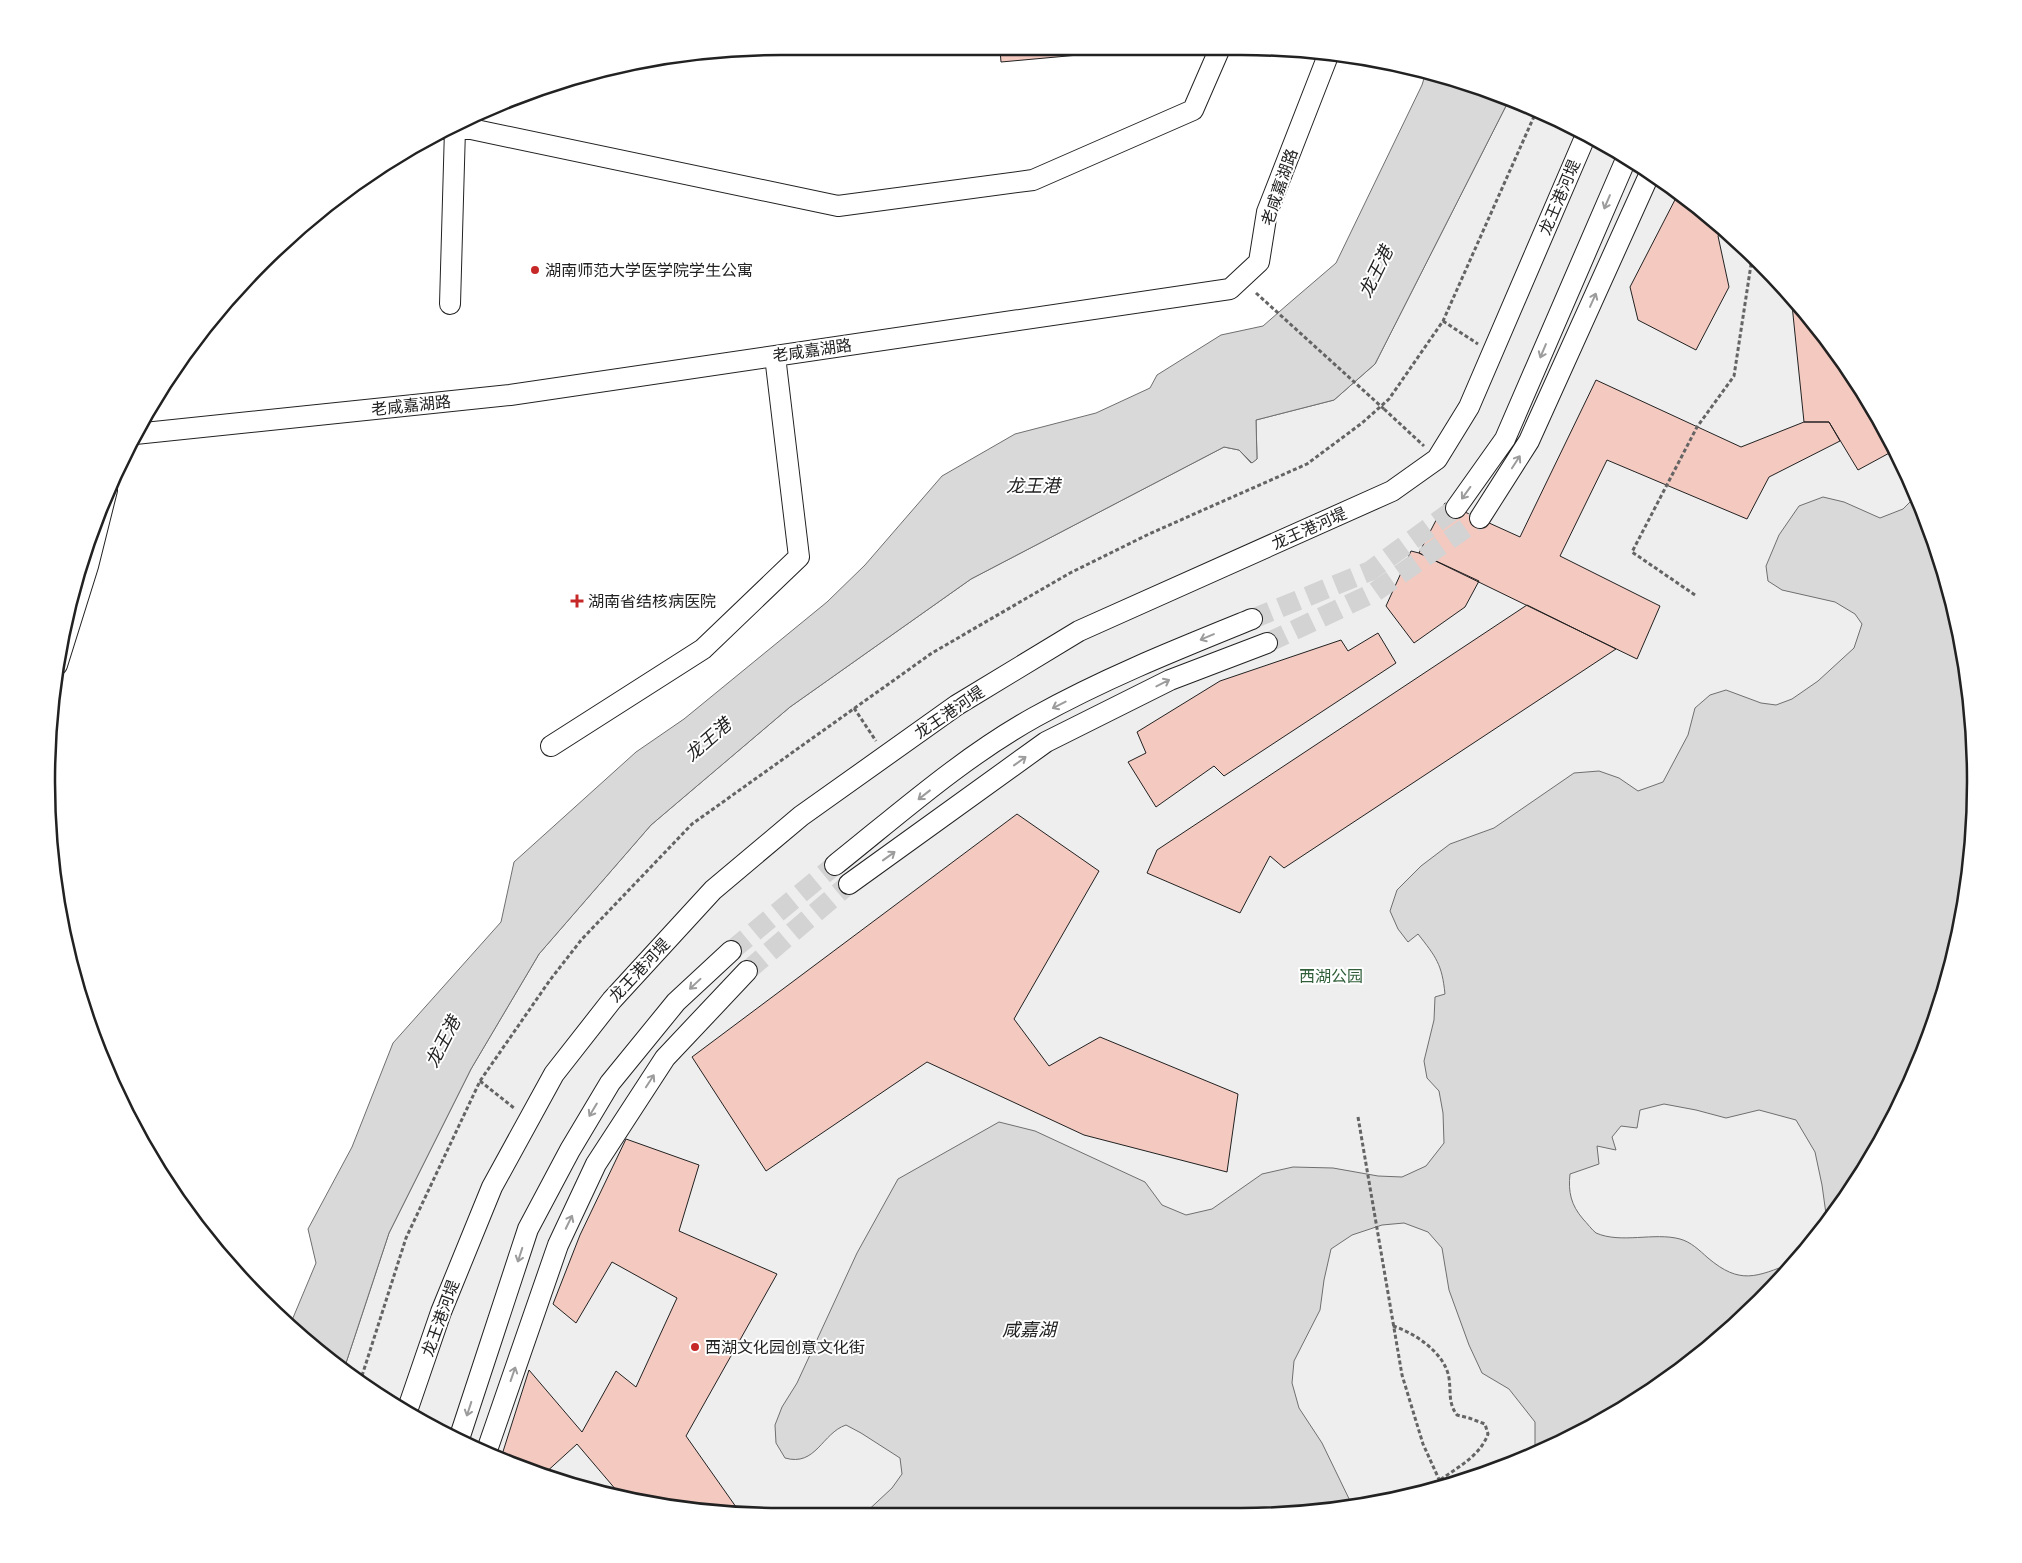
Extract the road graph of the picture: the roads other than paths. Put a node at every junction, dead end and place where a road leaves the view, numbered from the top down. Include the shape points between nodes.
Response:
1 (1217, 55) edge
2 (1327, 60) edge
3 (466, 127) edge
4 (461, 130) edge
5 (1583, 141) edge
6 (1623, 164) edge
7 (1647, 179) edge
8 (450, 304) dead end
9 (775, 356) junction
10 (144, 433) edge
11 (1456, 508) tunnel mouth
12 (1480, 518) tunnel mouth
13 (1252, 619) tunnel mouth
14 (1267, 643) tunnel mouth
15 (551, 746) dead end
16 (834, 865) tunnel mouth
17 (849, 884) tunnel mouth
18 (731, 951) tunnel mouth
19 (747, 971) tunnel mouth
20 (410, 1406) edge
21 (461, 1433) edge
22 (488, 1446) edge

1 - 3 street via 1193,110 1033,180 838,206
2 - 9 street, 老咸嘉湖路 via 1267,212 1259,262 1230,289
4 - 8 street
5 - 20 street, 龙王港河堤 via 1469,407 1437,459 1392,491 1078,631 957,705 885,756 801,816 713,890 612,1000 554,1074 492,1187 441,1312
6 -> 11 street via 1506,439
12 -> 7 street via 1529,441
9 - 10 street, 老咸嘉湖路 via 510,395
9 - 15 street via 799,557 703,649
13 -> 16 street via 1116,675 1034,718 969,760
17 -> 14 street via 1046,742 1170,680
18 -> 21 street via 676,1002 610,1083 570,1150 528,1229
22 -> 19 street via 558,1245 596,1164 665,1058

